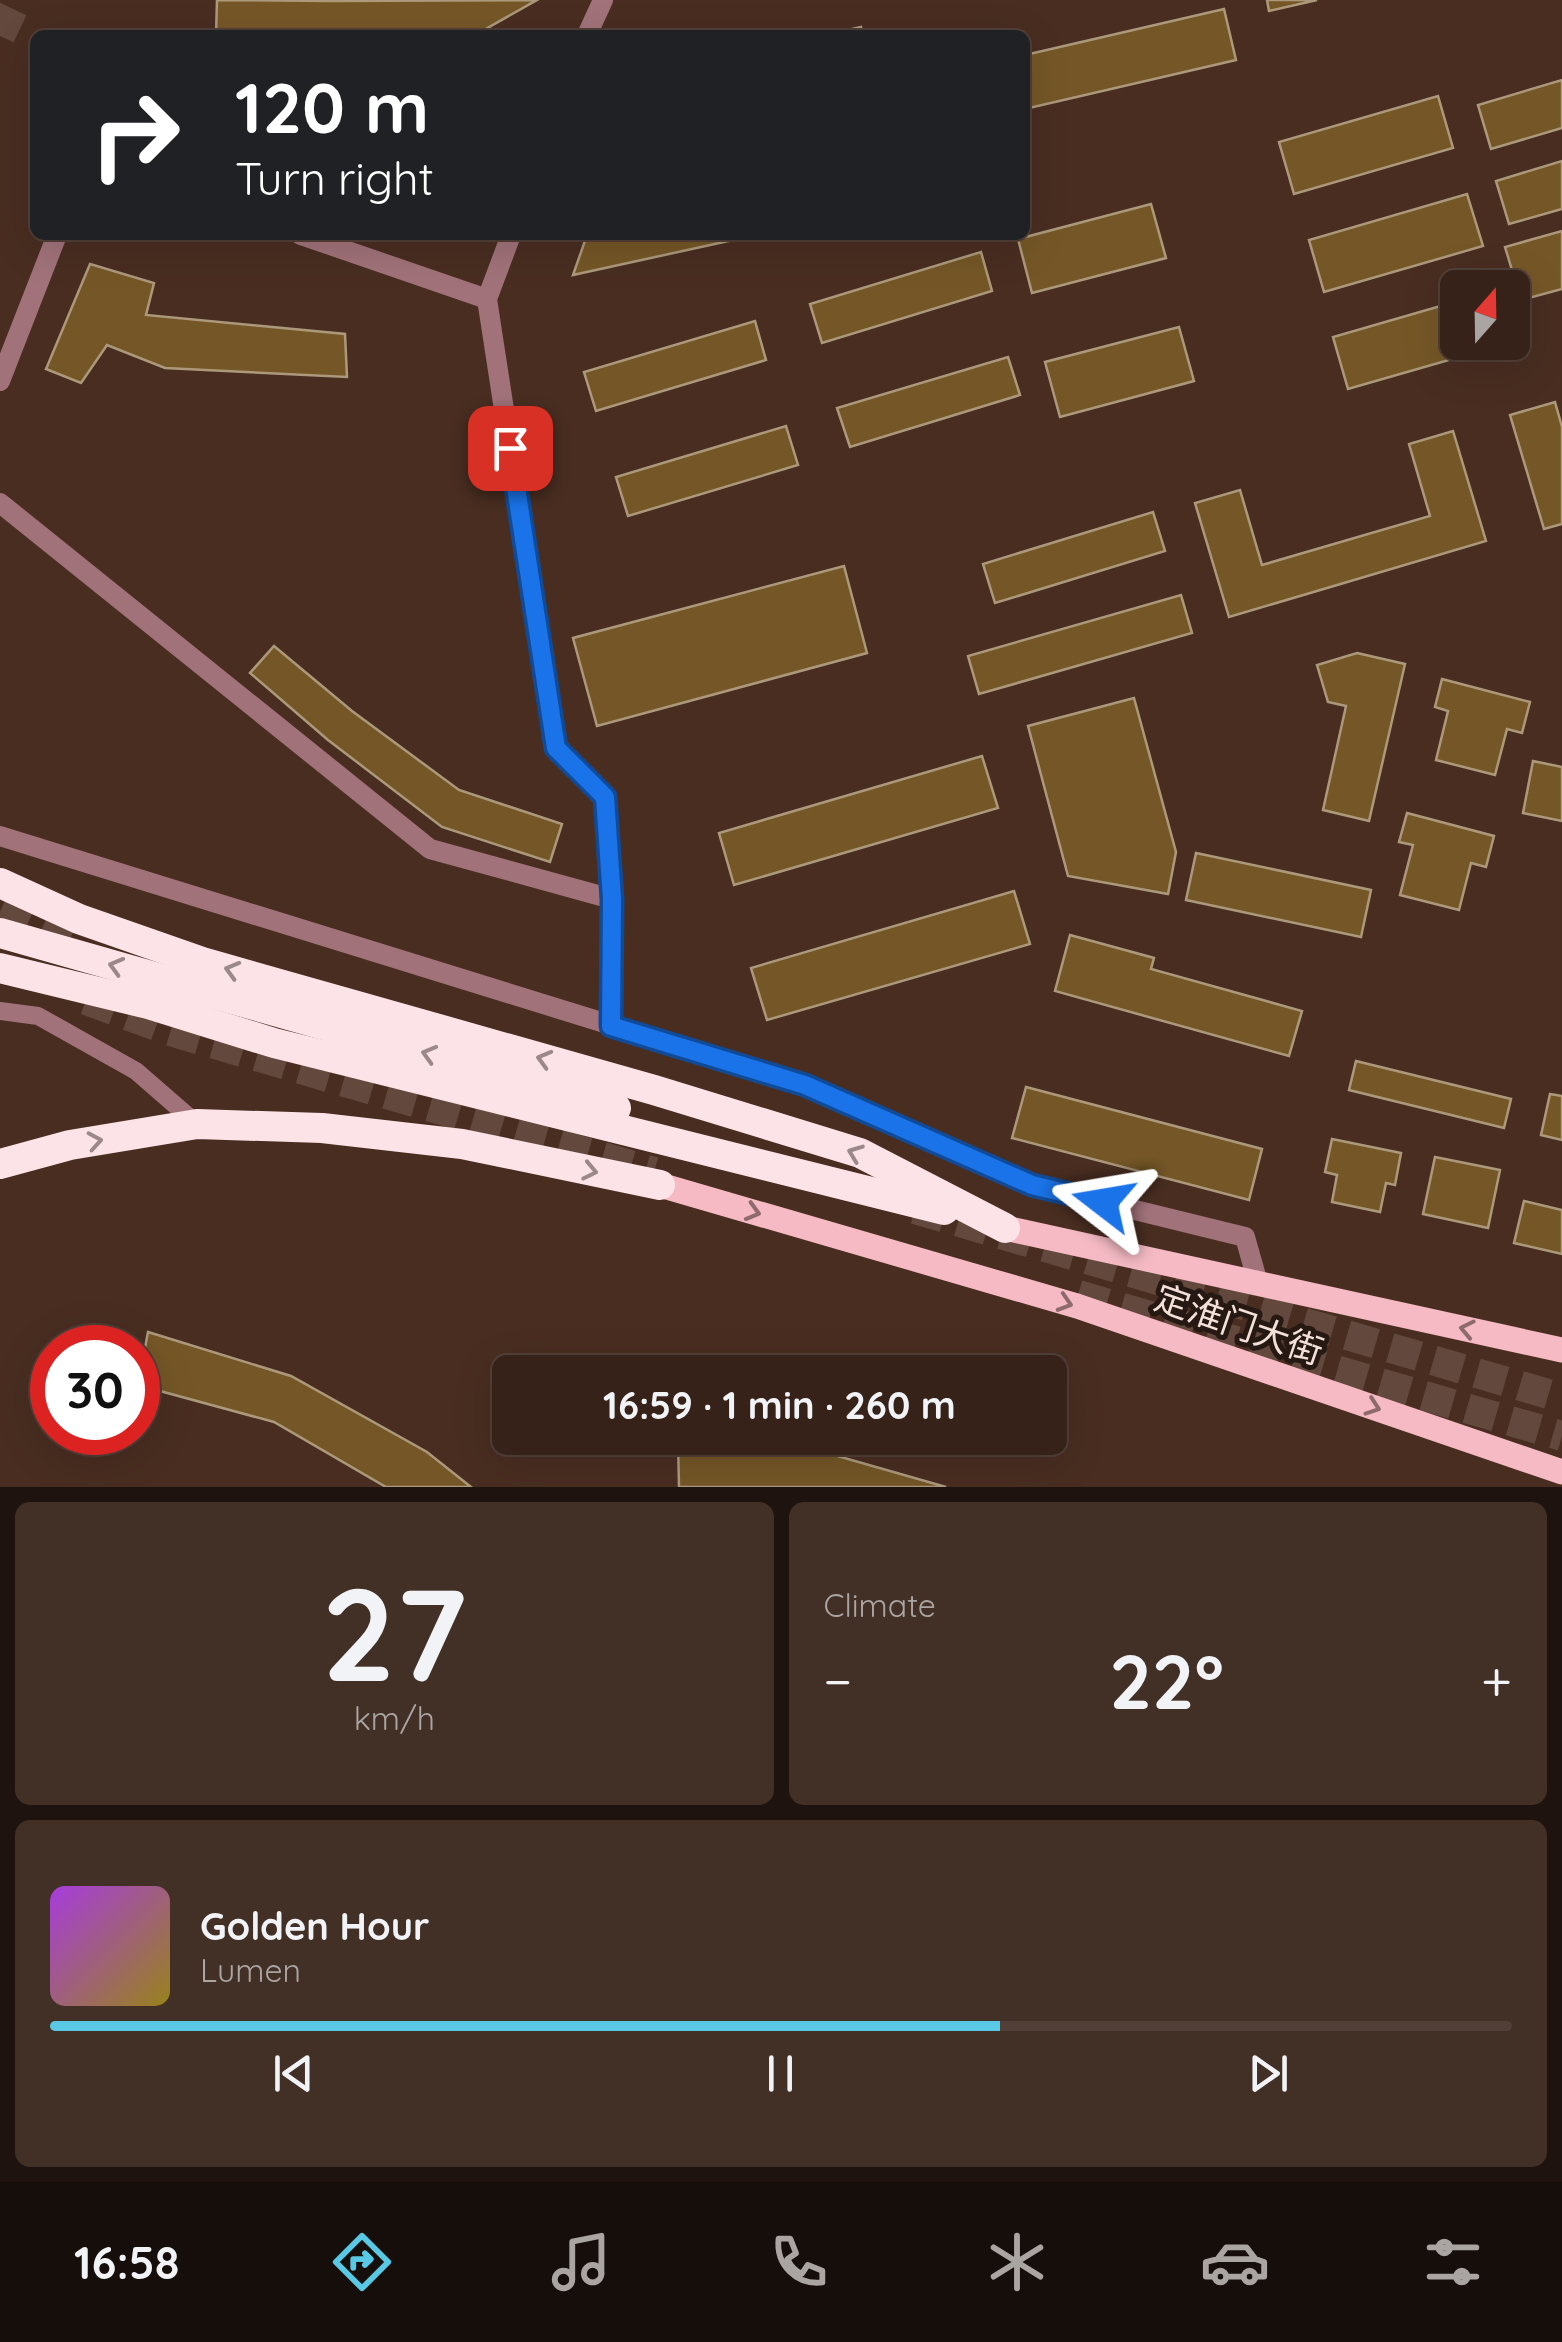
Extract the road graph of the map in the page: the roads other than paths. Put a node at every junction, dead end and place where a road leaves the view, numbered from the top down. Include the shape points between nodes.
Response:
1 (603, 0) edge
2 (589, 30) edge
3 (55, 240) edge
4 (316, 240) edge
5 (509, 240) edge
6 (488, 298) junction
7 (0, 381) edge
8 (0, 503) edge
9 (0, 836) edge
10 (0, 883) edge
11 (612, 899) junction
12 (0, 933) edge
13 (0, 968) edge
14 (0, 1011) edge
15 (611, 1026) junction
16 (197, 1124) junction
17 (0, 1164) edge
18 (660, 1185) joint
19 (958, 1214) junction
20 (1005, 1228) junction
21 (1258, 1283) junction
22 (1562, 1350) edge
23 (1562, 1472) edge

1 - 2 street
3 - 7 street
4 - 6 street
5 - 6 street
6 - 11 street via 556,748 605,797
8 - 11 street via 430,848
9 - 15 street
20 -> 10 highway via 860,1153 202,962
11 - 15 street
19 -> 12 highway via 783,1156
13 - 19 highway
14 - 16 lane via 38,1016 136,1071
15 - 21 street via 805,1085 1032,1185 1245,1238
17 -> 16 highway
16 -> 18 highway via 322,1128 462,1144
18 -> 23 main road, 定淮门大街 via 1077,1306
19 - 20 highway
20 - 21 main road, 定淮门大街
22 -> 21 main road, 定淮门大街

